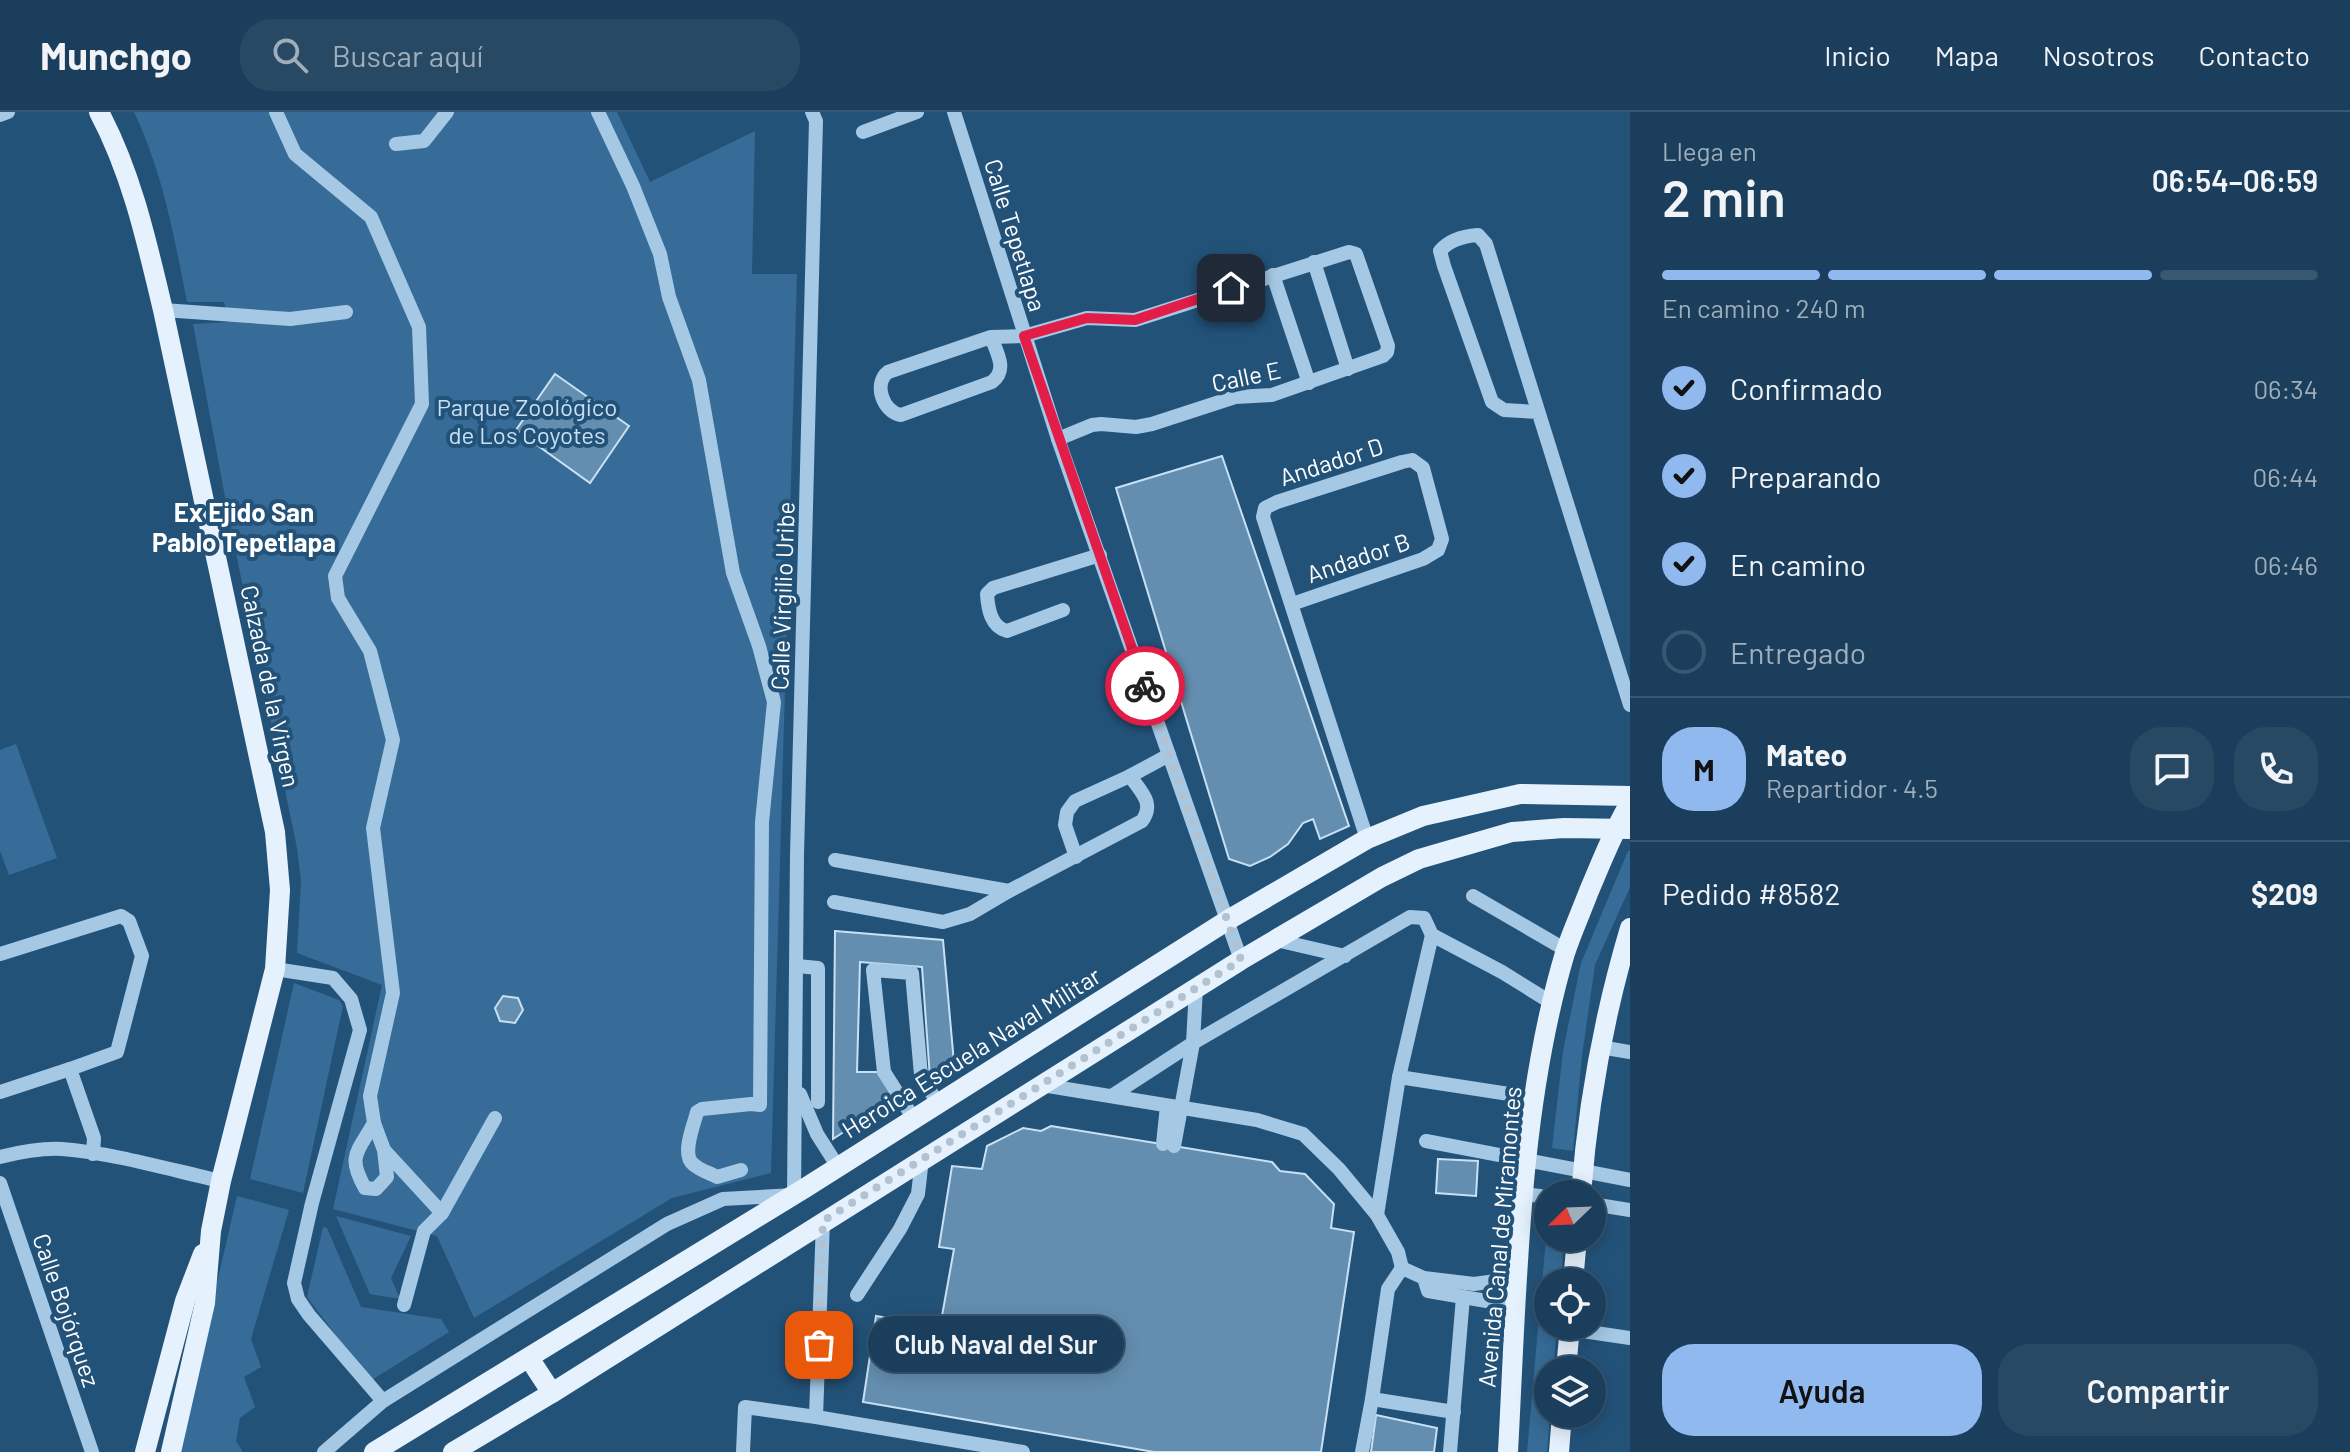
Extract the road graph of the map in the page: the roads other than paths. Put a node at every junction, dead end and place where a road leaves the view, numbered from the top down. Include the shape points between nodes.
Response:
1 (8, 112) edge
2 (99, 112) edge
3 (276, 112) edge
4 (447, 112) edge
5 (598, 112) edge
6 (812, 112) edge
7 (917, 112) edge
8 (954, 112) edge
9 (0, 115) edge
10 (863, 132) dead end
11 (396, 144) dead end
12 (1314, 262) junction
13 (1273, 275) junction
14 (163, 310) junction
15 (346, 312) dead end
16 (1024, 336) junction
17 (991, 337) junction
18 (1348, 369) junction
19 (1309, 383) junction
20 (1538, 412) junction
21 (1058, 439) junction
22 (1438, 550) joint
23 (1100, 555) junction
24 (1292, 604) junction
25 (1063, 610) dead end
26 (1630, 705) edge
27 (1169, 755) junction
28 (1130, 776) junction
29 (1630, 796) edge
30 (1630, 803) edge
31 (1622, 829) edge
32 (1367, 839) junction
33 (1076, 857) junction
34 (835, 860) dead end
35 (1009, 891) junction
36 (1473, 896) dead end
37 (834, 902) dead end
38 (1228, 920) junction
39 (1630, 929) edge
40 (1432, 935) junction
41 (1276, 940) junction
42 (1566, 950) junction
43 (0, 954) edge
44 (1345, 956) junction
45 (1241, 960) junction
46 (797, 966) junction
47 (275, 969) junction
48 (1196, 988) junction
49 (1552, 1003) junction
50 (1193, 1043) junction
51 (1600, 1047) junction
52 (1630, 1052) edge
53 (70, 1069) junction
54 (1399, 1077) junction
55 (796, 1082) junction
56 (1042, 1085) junction
57 (0, 1092) edge
58 (1113, 1095) junction
59 (1535, 1098) junction
60 (818, 1102) dead end
61 (938, 1104) junction
62 (1174, 1107) junction
63 (495, 1118) dead end
64 (914, 1119) junction
65 (374, 1123) junction
66 (1426, 1141) dead end
67 (1168, 1145) dead end
68 (384, 1150) junction
69 (93, 1154) junction
70 (0, 1157) edge
71 (922, 1159) junction
72 (1527, 1162) junction
73 (838, 1167) junction
74 (741, 1170) dead end
75 (1582, 1172) junction
76 (1582, 1180) edge
77 (1630, 1180) edge
78 (221, 1181) junction
79 (0, 1183) edge
80 (1524, 1194) junction
81 (794, 1195) junction
82 (1534, 1195) edge
83 (1606, 1206) edge
84 (1630, 1210) edge
85 (442, 1213) junction
86 (1377, 1215) junction
87 (823, 1221) junction
88 (211, 1231) junction
89 (1402, 1268) junction
90 (1518, 1278) junction
91 (1426, 1284) junction
92 (857, 1295) dead end
93 (1463, 1297) junction
94 (404, 1305) dead end
95 (1516, 1306) junction
96 (1606, 1334) edge
97 (1630, 1338) edge
98 (529, 1358) junction
99 (552, 1393) junction
100 (1372, 1399) junction
101 (383, 1401) junction
102 (1454, 1412) junction
103 (816, 1417) junction
104 (1561, 1428) edge
105 (480, 1443) edge
106 (92, 1452) edge
107 (145, 1452) edge
108 (171, 1452) edge
109 (324, 1452) edge
110 (374, 1452) edge
111 (453, 1452) edge
112 (743, 1452) edge
113 (1023, 1452) edge
114 (1362, 1452) edge
115 (1450, 1452) edge
116 (1508, 1452) edge
117 (1559, 1452) edge

1 - 9 street
2 - 14 main road, Calzada de la Virgen via 143,225
3 - 65 street via 295,154 371,217 419,327 422,404 335,576 338,598 370,651 393,740 373,828 393,993 370,1096
4 - 11 street via 424,141
5 - 74 street via 660,254 669,297 699,380 733,573 774,702 762,822 760,1105 697,1112 688,1150 693,1164 717,1177
6 - 46 street, Calle Virgilio Uribe via 816,121
7 - 10 street
8 - 16 street, Calle Tepetlapa
12 - 13 street
12 - 18 street
12 - 18 street, Calle E via 1356,254 1388,346 1383,356
13 - 16 street via 1135,320 1087,318
13 - 19 street
14 - 15 street via 290,319
14 - 47 main road, Calzada de la Virgen via 275,832 280,890
16 - 17 street
16 - 21 street, Calle Tepetlapa
17 - 17 street via 1002,369 992,382 901,415 886,406 880,385 888,372
18 - 19 street, Calle E
19 - 21 street, Calle E via 1272,395 1235,397 1152,424 1092,425
20 - 20 street via 1486,244 1478,235 1446,244 1440,251 1444,266 1492,402 1504,410
20 - 26 street
21 - 23 street, Calle Tepetlapa
22 - 24 street, Andador B
22 - 24 street, Andador D via 1442,539 1423,468 1412,460 1277,502 1265,508 1263,517
23 - 25 street via 987,594 994,623 1007,631
23 - 27 street, Calle Tepetlapa
24 - 32 street
27 - 28 street
27 - 38 street, Calle Tepetlapa
28 - 33 street via 1075,801 1067,812 1065,825
28 - 33 street via 1149,812
29 - 32 main road, Heroica Escuela Naval Militar via 1520,794 1423,816
30 - 31 main road, Avenida Canal de Miramontes
31 - 41 main road via 1512,832 1419,859
31 - 42 main road, Avenida Canal de Miramontes
32 - 38 main road, Heroica Escuela Naval Militar
33 - 35 street
34 - 35 street
35 - 37 street via 970,914 943,922
36 - 42 street
38 - 45 street, Calle Tepetlapa
38 - 61 main road, Heroica Escuela Naval Militar
39 - 51 main road
40 - 44 street via 1424,918 1410,917
40 - 49 street
40 - 54 street
41 - 44 street
41 - 45 main road
42 - 49 main road, Avenida Canal de Miramontes
43 - 53 street via 121,916 129,921 142,956 117,1052
44 - 50 street
45 - 48 main road
46 - 55 street, Calle Virgilio Uribe
46 - 60 street via 818,968
47 - 78 main road, Calzada de la Virgen
47 - 101 street via 333,978 351,999 360,1030 294,1283 309,1315
48 - 50 street
48 - 56 main road
49 - 59 main road, Avenida Canal de Miramontes
50 - 58 street
50 - 62 street
51 - 52 street
51 - 75 main road
53 - 57 street
53 - 69 street via 94,1138
54 - 59 street
54 - 86 street
55 - 73 street, Calle Virgilio Uribe via 817,1134
55 - 81 street, Calle Virgilio Uribe
56 - 58 street
56 - 71 main road
58 - 62 street
59 - 72 main road, Avenida Canal de Miramontes
61 - 64 main road, Heroica Escuela Naval Militar
61 - 64 street via 921,1075 912,973 873,970 884,1072
62 - 67 street
62 - 86 street via 1257,1120 1303,1134
63 - 85 street
64 - 73 main road, Heroica Escuela Naval Militar
65 - 68 street
65 - 68 street via 356,1154 354,1169 365,1188 376,1189 387,1177
66 - 72 street
68 - 85 street
69 - 70 street via 61,1149
69 - 78 street
71 - 87 main road
71 - 92 street via 918,1194
72 - 75 street
72 - 80 main road, Avenida Canal de Miramontes
73 - 81 main road, Heroica Escuela Naval Militar
75 - 76 main road
75 - 77 street
78 - 88 main road, Calzada de la Virgen
79 - 106 street, Calle Bojórquez
80 - 82 street
80 - 90 main road, Avenida Canal de Miramontes
81 - 98 main road, Heroica Escuela Naval Militar
81 - 101 street via 723,1199 667,1224
83 - 84 street
85 - 94 street via 424,1231
86 - 89 street
87 - 99 main road
87 - 103 street
88 - 107 main road, Calzada de la Virgen via 185,1301
88 - 108 main road, Calzada de la Virgen via 205,1303
89 - 91 street
89 - 100 street via 1388,1289
90 - 91 street
90 - 95 main road, Avenida Canal de Miramontes
91 - 93 street
93 - 95 street
93 - 102 street
95 - 116 main road, Avenida Canal de Miramontes
96 - 97 street
98 - 99 main road
98 - 110 main road, Heroica Escuela Naval Militar
99 - 105 main road
100 - 102 street
100 - 114 street
101 - 109 street
102 - 115 street
103 - 112 street via 745,1407
103 - 113 street
104 - 117 main road
105 - 111 main road

